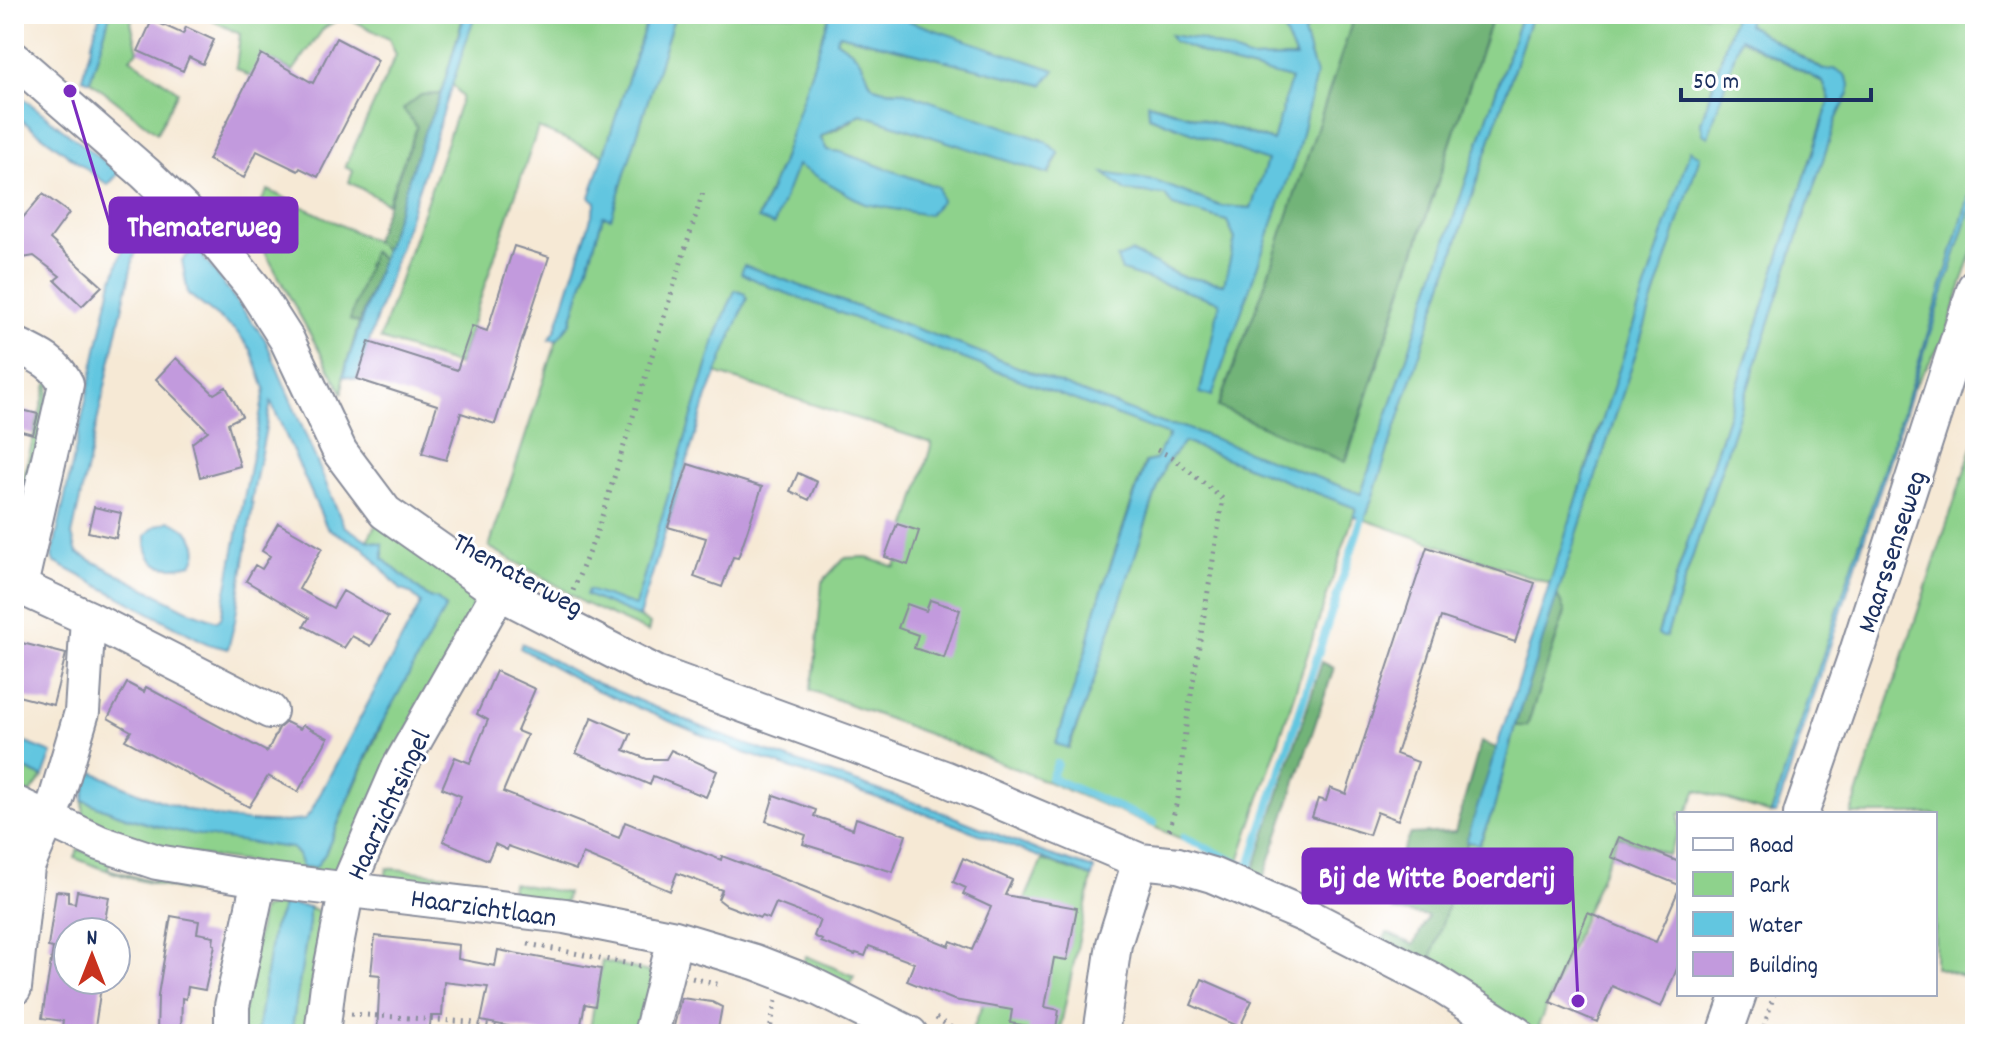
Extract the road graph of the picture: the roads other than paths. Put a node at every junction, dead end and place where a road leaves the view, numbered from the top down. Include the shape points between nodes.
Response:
1 (14, 59) edge
2 (1975, 287) edge
3 (14, 344) edge
4 (17, 585) edge
5 (499, 592) junction
6 (88, 618) junction
7 (270, 711) dead end
8 (14, 803) edge
9 (51, 809) junction
10 (1802, 812) edge
11 (1149, 861) junction
12 (259, 879) junction
13 (347, 888) junction
14 (675, 938) junction
15 (14, 988) edge
16 (1738, 996) edge
17 (324, 1023) edge
18 (232, 1034) edge
19 (651, 1034) edge
20 (910, 1034) edge
21 (1101, 1034) edge
22 (1517, 1034) edge
23 (1725, 1034) edge

1 - 5 street, Thematerweg via 213,238 287,340 340,452 385,512
2 - 10 street, Maarssenseweg
3 - 4 street via 47,361 66,384
4 - 6 street
5 - 11 street, Thematerweg via 656,673 944,778
5 - 13 street, Haarzichtsingel via 399,768
6 - 7 street
6 - 9 street via 82,712
8 - 9 street, Haarzichtlaan
9 - 12 street, Haarzichtlaan via 100,843 157,862
9 - 15 street via 27,867
11 - 21 street via 1114,944
11 - 22 street, Thematerweg via 1212,875 1307,916 1432,980
12 - 13 street, Haarzichtlaan
12 - 18 street via 232,1006
13 - 14 street, Haarzichtlaan via 565,916
13 - 17 street, Haarzichtsingel
14 - 19 street
14 - 20 street, Haarzichtlaan via 804,981
16 - 23 street

